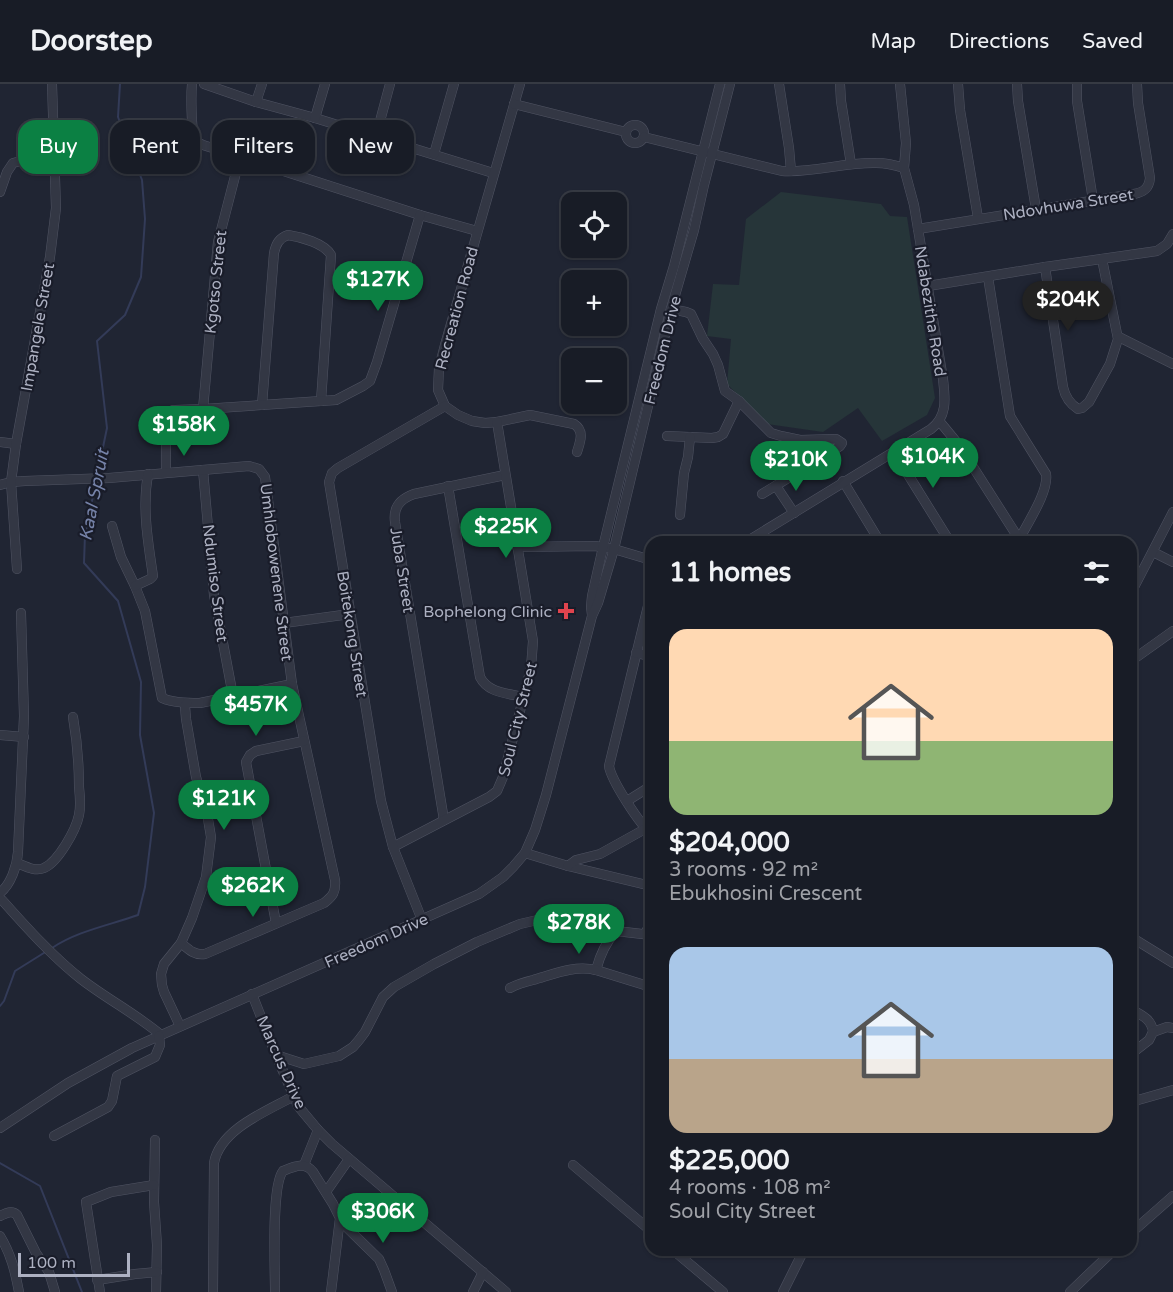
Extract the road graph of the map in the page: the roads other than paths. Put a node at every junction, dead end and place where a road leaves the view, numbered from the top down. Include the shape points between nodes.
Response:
1 (52, 84) edge
2 (192, 84) edge
3 (204, 84) edge
4 (262, 84) edge
5 (325, 84) edge
6 (390, 84) edge
7 (454, 84) edge
8 (520, 84) edge
9 (720, 84) edge
10 (730, 84) edge
11 (779, 84) edge
12 (840, 84) edge
13 (900, 84) edge
14 (958, 84) edge
15 (1017, 84) edge
16 (1077, 84) edge
17 (1137, 84) edge
18 (256, 102) junction
19 (514, 104) junction
20 (315, 118) junction
21 (53, 120) edge
22 (380, 120) edge
23 (327, 122) edge
24 (626, 132) junction
25 (644, 137) junction
26 (212, 148) edge
27 (414, 148) edge
28 (707, 153) junction
29 (434, 154) junction
30 (18, 162) edge
31 (851, 164) junction
32 (904, 168) junction
33 (791, 171) junction
34 (494, 173) junction
35 (55, 174) edge
36 (236, 174) edge
37 (293, 174) edge
38 (0, 192) edge
39 (1093, 200) junction
40 (1036, 209) junction
41 (420, 215) junction
42 (978, 218) junction
43 (918, 229) junction
44 (477, 231) junction
45 (1173, 234) edge
46 (1102, 259) junction
47 (1045, 267) junction
48 (988, 277) junction
49 (928, 286) junction
50 (671, 309) junction
51 (1119, 337) junction
52 (1173, 364) edge
53 (321, 400) junction
54 (739, 401) junction
55 (262, 405) junction
56 (445, 406) junction
57 (203, 409) junction
58 (496, 422) junction
59 (940, 422) junction
60 (667, 436) dead end
61 (690, 437) junction
62 (0, 442) edge
63 (16, 444) junction
64 (577, 452) dead end
65 (894, 452) junction
66 (203, 470) junction
67 (166, 472) junction
68 (148, 474) junction
69 (505, 475) junction
70 (843, 481) junction
71 (11, 482) junction
72 (0, 485) edge
73 (448, 486) junction
74 (776, 486) junction
75 (762, 494) dead end
76 (1173, 512) edge
77 (794, 513) junction
78 (680, 514) dead end
79 (112, 526) dead end
80 (756, 536) edge
81 (876, 536) edge
82 (946, 536) edge
83 (1016, 536) edge
84 (1021, 536) edge
85 (518, 546) junction
86 (603, 547) junction
87 (614, 549) junction
88 (1153, 552) junction
89 (645, 558) edge
90 (1173, 562) edge
91 (17, 568) dead end
92 (1137, 582) edge
93 (135, 586) junction
94 (21, 613) dead end
95 (350, 614) junction
96 (592, 616) junction
97 (645, 618) edge
98 (284, 623) junction
99 (1173, 631) edge
100 (636, 653) junction
101 (645, 655) edge
102 (1137, 657) edge
103 (292, 684) junction
104 (233, 696) junction
105 (523, 697) junction
106 (188, 703) junction
107 (73, 717) dead end
108 (0, 735) edge
109 (24, 737) junction
110 (304, 741) junction
111 (645, 790) edge
112 (627, 801) junction
113 (444, 820) junction
114 (645, 826) edge
115 (645, 833) edge
116 (393, 847) junction
117 (525, 853) junction
118 (17, 863) junction
119 (568, 866) junction
120 (645, 885) edge
121 (1, 897) edge
122 (422, 920) junction
123 (276, 923) junction
124 (616, 931) junction
125 (645, 935) edge
126 (1137, 941) edge
127 (181, 943) junction
128 (1173, 963) edge
129 (596, 970) junction
130 (645, 985) edge
131 (510, 988) dead end
132 (252, 994) junction
133 (1137, 1013) edge
134 (180, 1026) junction
135 (1173, 1028) edge
136 (1153, 1032) junction
137 (160, 1035) junction
138 (1137, 1049) edge
139 (276, 1055) junction
140 (1173, 1090) edge
141 (294, 1096) junction
142 (1137, 1100) edge
143 (0, 1128) edge
144 (318, 1130) junction
145 (54, 1136) dead end
146 (155, 1140) dead end
147 (349, 1159) junction
148 (304, 1165) junction
149 (573, 1165) dead end
150 (154, 1185) junction
151 (326, 1191) junction
152 (1173, 1197) edge
153 (0, 1216) edge
154 (340, 1221) junction
155 (645, 1226) edge
156 (1137, 1228) edge
157 (0, 1236) edge
158 (680, 1256) edge
159 (801, 1256) edge
160 (1108, 1256) edge
161 (157, 1272) junction
162 (483, 1272) junction
163 (97, 1280) junction
164 (19, 1292) edge
165 (55, 1292) edge
166 (100, 1292) edge
167 (156, 1292) edge
168 (213, 1292) edge
169 (275, 1292) edge
170 (331, 1292) edge
171 (392, 1292) edge
172 (473, 1292) edge
173 (506, 1292) edge
174 (723, 1292) edge
175 (783, 1292) edge
176 (1070, 1292) edge

1 - 21 street, Impangele Street
2 - 26 street via 195,139
3 - 18 street
4 - 18 street
5 - 20 street
6 - 22 street
7 - 29 street
8 - 19 street, Recreation Road
9 - 28 street, Freedom Drive
10 - 28 street, Freedom Drive
11 - 33 street
12 - 31 street
13 - 32 street, Ndabezitha Road via 906,143
14 - 42 street
15 - 40 street
16 - 39 street
17 - 39 street, Ndovhuwa Street via 1148,187 1134,194
18 - 20 street
19 - 24 street
19 - 34 street, Recreation Road
20 - 23 street
24 - 25 street via 633,143
24 - 25 street via 638,124 644,129
25 - 28 street
27 - 29 street
28 - 33 street
28 - 50 street, Freedom Drive via 694,230
28 - 86 street, Freedom Drive via 662,309
29 - 34 street
30 - 38 street via 7,172
31 - 32 street via 881,163
31 - 33 street
32 - 43 street, Ndabezitha Road
34 - 44 street, Recreation Road
35 - 63 street, Impangele Street via 54,232
36 - 57 street, Kgotso Street via 218,242
37 - 41 street
39 - 40 street, Ndovhuwa Street
40 - 42 street, Ndovhuwa Street
41 - 44 street
41 - 53 street via 372,378 341,398
42 - 43 street, Ndovhuwa Street
43 - 49 street, Ndabezitha Road
44 - 56 street, Recreation Road via 439,368 438,390
45 - 46 street via 1156,251
46 - 47 street
46 - 51 street
47 - 48 street
47 - 51 street via 1063,387 1066,398 1076,408 1089,402 1110,364
48 - 49 street
48 - 84 street via 1010,416 1047,478
49 - 59 street, Ndabezitha Road via 945,394
50 - 54 street via 691,314 715,360 725,391
50 - 87 street, Freedom Drive
51 - 52 street
53 - 55 street
53 - 55 street via 331,255 322,245 288,235 279,240 274,253
54 - 61 street via 721,435
54 - 74 street via 774,434 842,443
55 - 57 street
56 - 58 street via 472,421
56 - 95 street, Boitekong Street via 332,473 328,486
57 - 67 street via 175,410 169,414
58 - 64 street via 530,416 574,424 581,435
58 - 69 street, Soul City Street
59 - 65 street
59 - 83 street
60 - 61 street
61 - 78 street
62 - 63 street
63 - 71 street, Impangele Street
65 - 70 street
65 - 82 street
66 - 67 street, Umhlobowenene Street
66 - 98 street, Umhlobowenene Street via 253,466 266,477
66 - 104 street, Ndumiso Street via 214,595
67 - 68 street, Umhlobowenene Street
68 - 71 street, Umhlobowenene Street
68 - 93 street via 145,511 153,576
69 - 73 street, Juba Street
69 - 85 street, Soul City Street
70 - 77 street
70 - 81 street
71 - 72 street, Umhlobowenene Street
71 - 91 street, Impangele Street
73 - 105 street via 480,677 491,689
73 - 113 street, Juba Street via 405,497 397,505 394,517
74 - 75 street
74 - 77 street
76 - 88 street
77 - 80 street
79 - 93 street
85 - 86 street
85 - 105 street, Soul City Street via 534,647
86 - 87 street
86 - 96 street, Freedom Drive via 592,596
87 - 89 street
87 - 96 street, Freedom Drive
88 - 90 street
88 - 92 street
93 - 106 street via 147,621 160,696
94 - 109 street
95 - 98 street
95 - 116 street, Boitekong Street via 381,801
96 - 117 street, Freedom Drive via 546,795
97 - 100 street
98 - 103 street, Umhlobowenene Street
99 - 102 street
100 - 101 street
100 - 112 street via 609,763 611,776
103 - 104 street
103 - 110 street, Umhlobowenene Street
104 - 106 street
105 - 113 street, Soul City Street via 499,787 489,797
106 - 127 street via 184,711 211,837 205,883
107 - 118 street via 79,765 78,819 63,850 46,867 34,869
108 - 109 street
109 - 118 street
110 - 123 street, Umhlobowenene Street via 335,892 324,903
110 - 123 street via 256,751 246,762
111 - 112 street
112 - 114 street
113 - 116 street, Soul City Street
115 - 119 street
116 - 122 street, Boitekong Street
117 - 119 street
117 - 122 street, Freedom Drive via 480,894
118 - 121 street
119 - 120 street
121 - 137 street via 73,972
122 - 132 street, Freedom Drive
123 - 127 street, Umhlobowenene Street via 202,955
124 - 125 street
124 - 129 street via 601,952
124 - 139 street via 563,919 520,924 477,942 394,987 383,997 359,1040 339,1056 304,1064
126 - 128 street
127 - 134 street via 161,974 164,992
129 - 130 street
129 - 131 street via 575,968
132 - 134 street, Freedom Drive
132 - 139 street, Marcus Drive
133 - 136 street via 1149,1021
134 - 137 street, Freedom Drive
135 - 136 street
136 - 138 street
137 - 143 street, Freedom Drive via 68,1083
137 - 145 street via 155,1057 117,1076 108,1107
139 - 141 street, Marcus Drive
140 - 142 street
141 - 144 street, Marcus Drive
141 - 168 street via 238,1128 217,1150
144 - 147 street, Marcus Drive
144 - 148 street
146 - 150 street
147 - 151 street
147 - 162 street, Marcus Drive
148 - 151 street
148 - 169 street via 282,1171 278,1178
149 - 155 street
150 - 161 street
150 - 163 street via 111,1192 86,1202
151 - 154 street
152 - 156 street
153 - 165 street via 15,1212 49,1272
154 - 170 street
154 - 171 street via 379,1258
157 - 164 street via 14,1266
158 - 174 street
159 - 175 street
160 - 176 street
161 - 163 street
161 - 167 street
162 - 172 street
162 - 173 street, Marcus Drive
163 - 166 street

